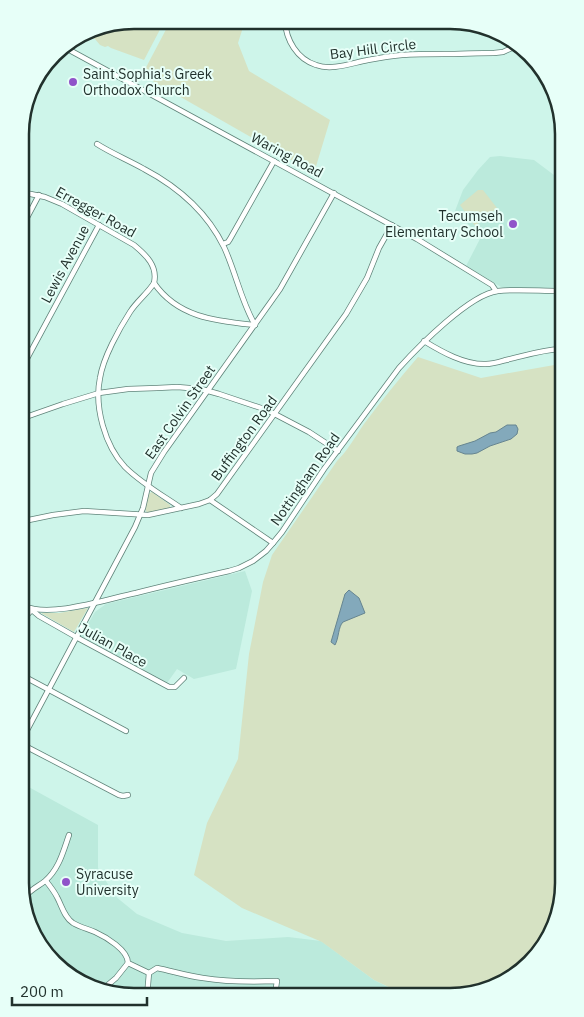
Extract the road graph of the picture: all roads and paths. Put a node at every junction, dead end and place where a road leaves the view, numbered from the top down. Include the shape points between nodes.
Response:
1 (286, 29) edge
2 (511, 48) edge
3 (71, 51) edge
4 (97, 144) dead end
5 (274, 161) junction
6 (29, 193) edge
7 (334, 193) junction
8 (39, 195) junction
9 (29, 214) edge
10 (99, 225) junction
11 (392, 225) junction
12 (223, 244) junction
13 (154, 283) junction
14 (496, 291) junction
15 (555, 291) edge
16 (256, 325) junction
17 (424, 341) junction
18 (555, 349) edge
19 (29, 353) edge
20 (208, 391) junction
21 (99, 393) junction
22 (275, 414) junction
23 (29, 416) edge
24 (338, 451) junction
25 (148, 485) junction
26 (210, 500) junction
27 (181, 508) junction
28 (140, 516) junction
29 (29, 520) edge
30 (273, 543) junction
31 (95, 602) junction
32 (29, 608) edge
33 (32, 610) junction
34 (29, 613) edge
35 (76, 637) junction
36 (184, 678) dead end
37 (29, 679) edge
38 (48, 690) junction
39 (29, 726) edge
40 (126, 731) dead end
41 (29, 748) edge
42 (128, 795) dead end
43 (69, 835) dead end
44 (46, 880) junction
45 (29, 892) edge
46 (128, 962) junction
47 (149, 973) junction
48 (108, 985) edge
49 (148, 988) edge
50 (276, 988) edge

1 - 2 street, Bay Hill Circle via 295,50 302,57 326,67 403,55 494,53
3 - 5 street, Waring Road
4 - 12 street via 183,194 203,214
5 - 7 street, Waring Road
5 - 12 street via 230,239
6 - 8 street, Erregger Road
7 - 11 street, Waring Road
7 - 16 street, East Colvin Street
8 - 9 street
8 - 10 street, Erregger Road
10 - 13 street, Erregger Road via 145,254 152,262
10 - 19 street, Lewis Avenue
11 - 14 street, Waring Road via 466,268
11 - 22 street, Buffington Road via 358,295
12 - 16 street
13 - 16 street via 165,296 192,313 217,321
13 - 21 street via 129,313 111,347 100,378
14 - 15 street, Nottingham Road
14 - 17 street, Nottingham Road via 463,308
16 - 20 street, East Colvin Street
17 - 18 street via 466,362 477,364
17 - 24 street, Nottingham Road via 399,368
20 - 21 street via 177,387
20 - 22 street
20 - 25 street, East Colvin Street via 150,473
21 - 23 street
21 - 25 street via 102,422 115,455
22 - 24 street
22 - 26 street, Buffington Road
24 - 30 street, Nottingham Road
25 - 27 street
25 - 28 street, East Colvin Street
26 - 27 street, Buffington Road
26 - 30 street
27 - 28 street, Buffington Road
28 - 29 street, Buffington Road via 84,510
28 - 31 street, East Colvin Street
30 - 31 street, Nottingham Road via 253,561 239,568
31 - 33 street, Nottingham Road via 56,610
31 - 35 street, East Colvin Street
32 - 33 street, Nottingham Road
33 - 34 street
33 - 35 street, Julian Place
35 - 36 street, Julian Place via 169,688
35 - 38 street, East Colvin Street
37 - 38 street
38 - 39 street, East Colvin Street
38 - 40 street
41 - 42 street via 119,795
43 - 44 street via 58,865
44 - 45 street
44 - 46 street via 69,919 113,943 126,954
46 - 47 street
46 - 48 street
47 - 49 street
47 - 50 street via 157,968 215,980 277,981

